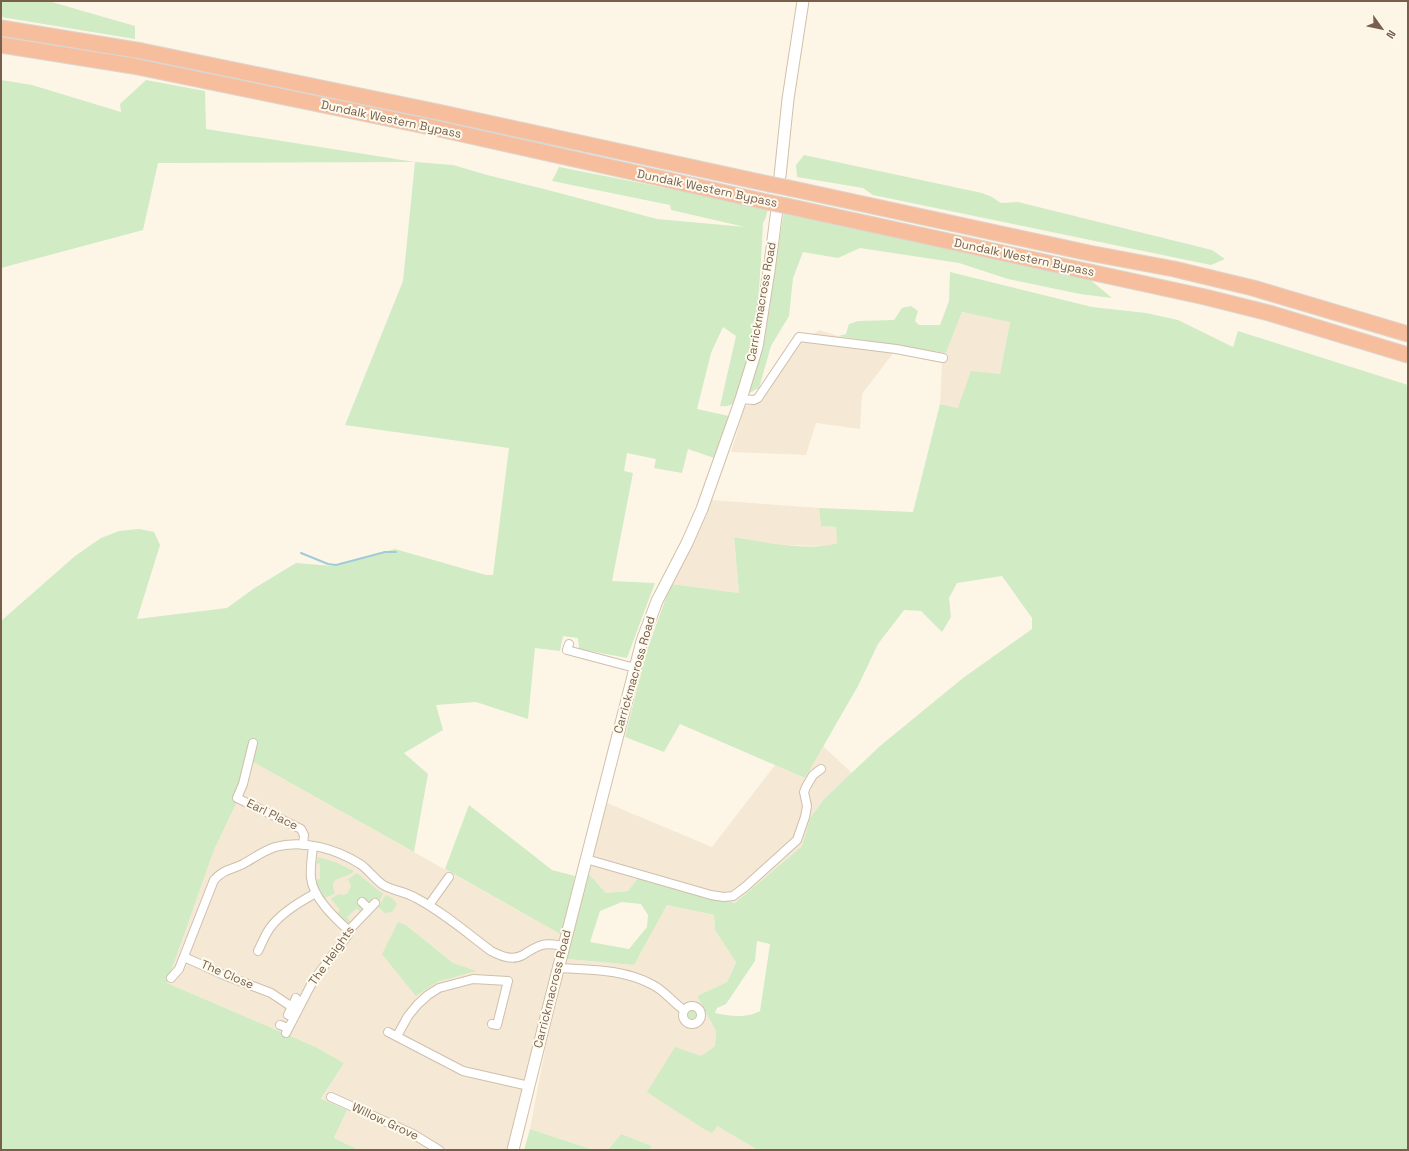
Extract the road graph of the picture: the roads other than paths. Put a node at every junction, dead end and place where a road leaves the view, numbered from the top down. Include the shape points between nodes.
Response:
1 (803, 1) edge
2 (1, 28) edge
3 (1, 45) edge
4 (775, 180) junction
5 (777, 206) junction
6 (1408, 334) edge
7 (1408, 355) edge
8 (943, 358) dead end
9 (741, 400) junction
10 (569, 644) dead end
11 (635, 668) junction
12 (253, 743) dead end
13 (821, 769) dead end
14 (303, 844) junction
15 (312, 846) junction
16 (586, 859) junction
17 (449, 877) dead end
18 (316, 892) junction
19 (362, 902) dead end
20 (429, 905) junction
21 (349, 931) junction
22 (564, 946) junction
23 (258, 950) dead end
24 (184, 956) junction
25 (559, 968) junction
26 (171, 978) dead end
27 (296, 998) dead end
28 (292, 1007) junction
29 (684, 1010) dead end
30 (288, 1015) dead end
31 (492, 1024) dead end
32 (285, 1029) dead end
33 (388, 1032) dead end
34 (397, 1036) junction
35 (529, 1086) junction
36 (331, 1097) dead end
37 (438, 1150) edge
38 (513, 1150) edge

1 - 4 main road
2 - 4 highway, Dundalk Western Bypass via 142,51
3 - 5 highway, Dundalk Western Bypass via 133,66 430,128
4 - 6 highway, Dundalk Western Bypass, bridge via 789,188 1253,288
5 - 7 highway, Dundalk Western Bypass via 1205,297 1269,313
5 - 9 main road, Carrickmacross Road via 757,347
8 - 9 street via 896,349 798,337 758,398
9 - 11 main road, Carrickmacross Road via 702,509 657,601
10 - 11 street via 567,650
11 - 16 main road, Carrickmacross Road
12 - 14 street, Earl Place via 243,784 236,798 301,829 304,834
13 - 16 street via 813,775 806,786 804,792 807,806 797,840 733,896 711,895
14 - 15 street
14 - 24 street via 276,847 222,872 214,880
15 - 18 street via 311,879
15 - 20 street via 352,860 370,871 384,885 405,892
16 - 22 main road, Carrickmacross Road
17 - 20 street
18 - 21 street via 334,917
18 - 23 street via 275,922
19 - 21 street, The Heights via 372,906
20 - 22 street via 500,956 521,956 544,944
21 - 32 street, The Heights via 313,981
22 - 25 main road, Carrickmacross Road
24 - 26 street via 179,969
24 - 28 street, The Close via 270,993
25 - 29 street via 618,972 636,977 654,985
25 - 35 main road, Carrickmacross Road
27 - 28 street
28 - 30 street
31 - 34 street via 497,1025 508,981 473,979 439,988 428,995 408,1016
33 - 34 street
34 - 35 street via 463,1071
35 - 38 main road, Carrickmacross Road
36 - 37 street, Willow Grove via 413,1134

